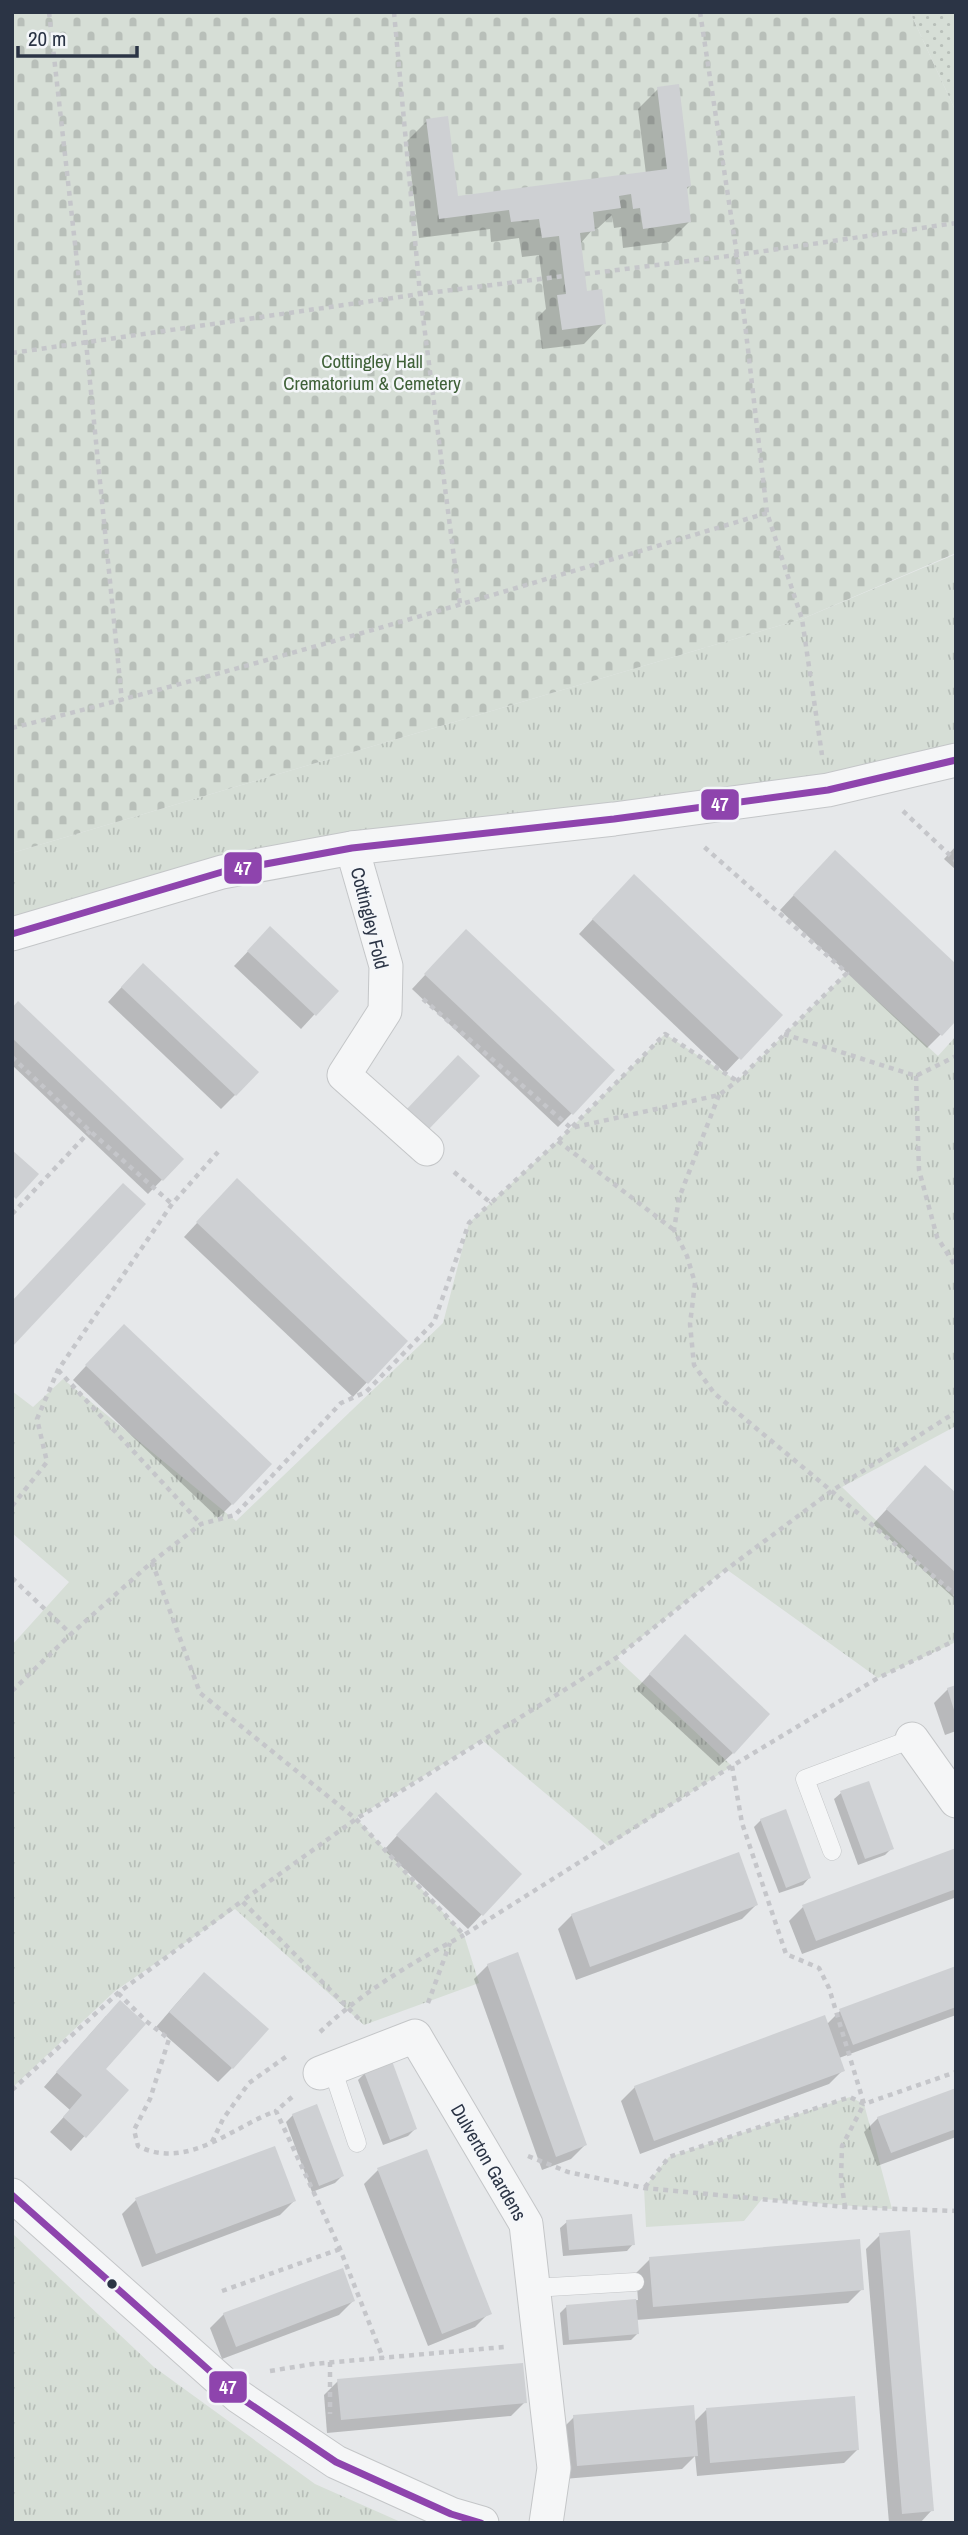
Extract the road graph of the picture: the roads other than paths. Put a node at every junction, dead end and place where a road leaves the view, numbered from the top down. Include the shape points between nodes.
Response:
1 (956, 760) edge
2 (352, 848) junction
3 (12, 934) edge
4 (426, 1149) road end
5 (912, 1739) joint
6 (956, 1801) edge
7 (832, 1851) dead end
8 (326, 2070) joint
9 (357, 2143) dead end
10 (12, 2194) edge
11 (635, 2282) dead end
12 (533, 2288) junction
13 (482, 2523) edge
14 (546, 2523) edge

1 - 2 street via 828,790
2 - 3 street via 222,872
2 - 4 street, Cottingley Fold via 386,966 385,1011 344,1075
5 - 6 street
5 - 7 lane via 804,1779
8 - 9 lane
8 - 12 street, Dulverton Gardens via 401,2042 472,2133 526,2224
10 - 13 street via 238,2396 336,2462 451,2514
11 - 12 lane
12 - 14 street, Dulverton Gardens via 554,2468

